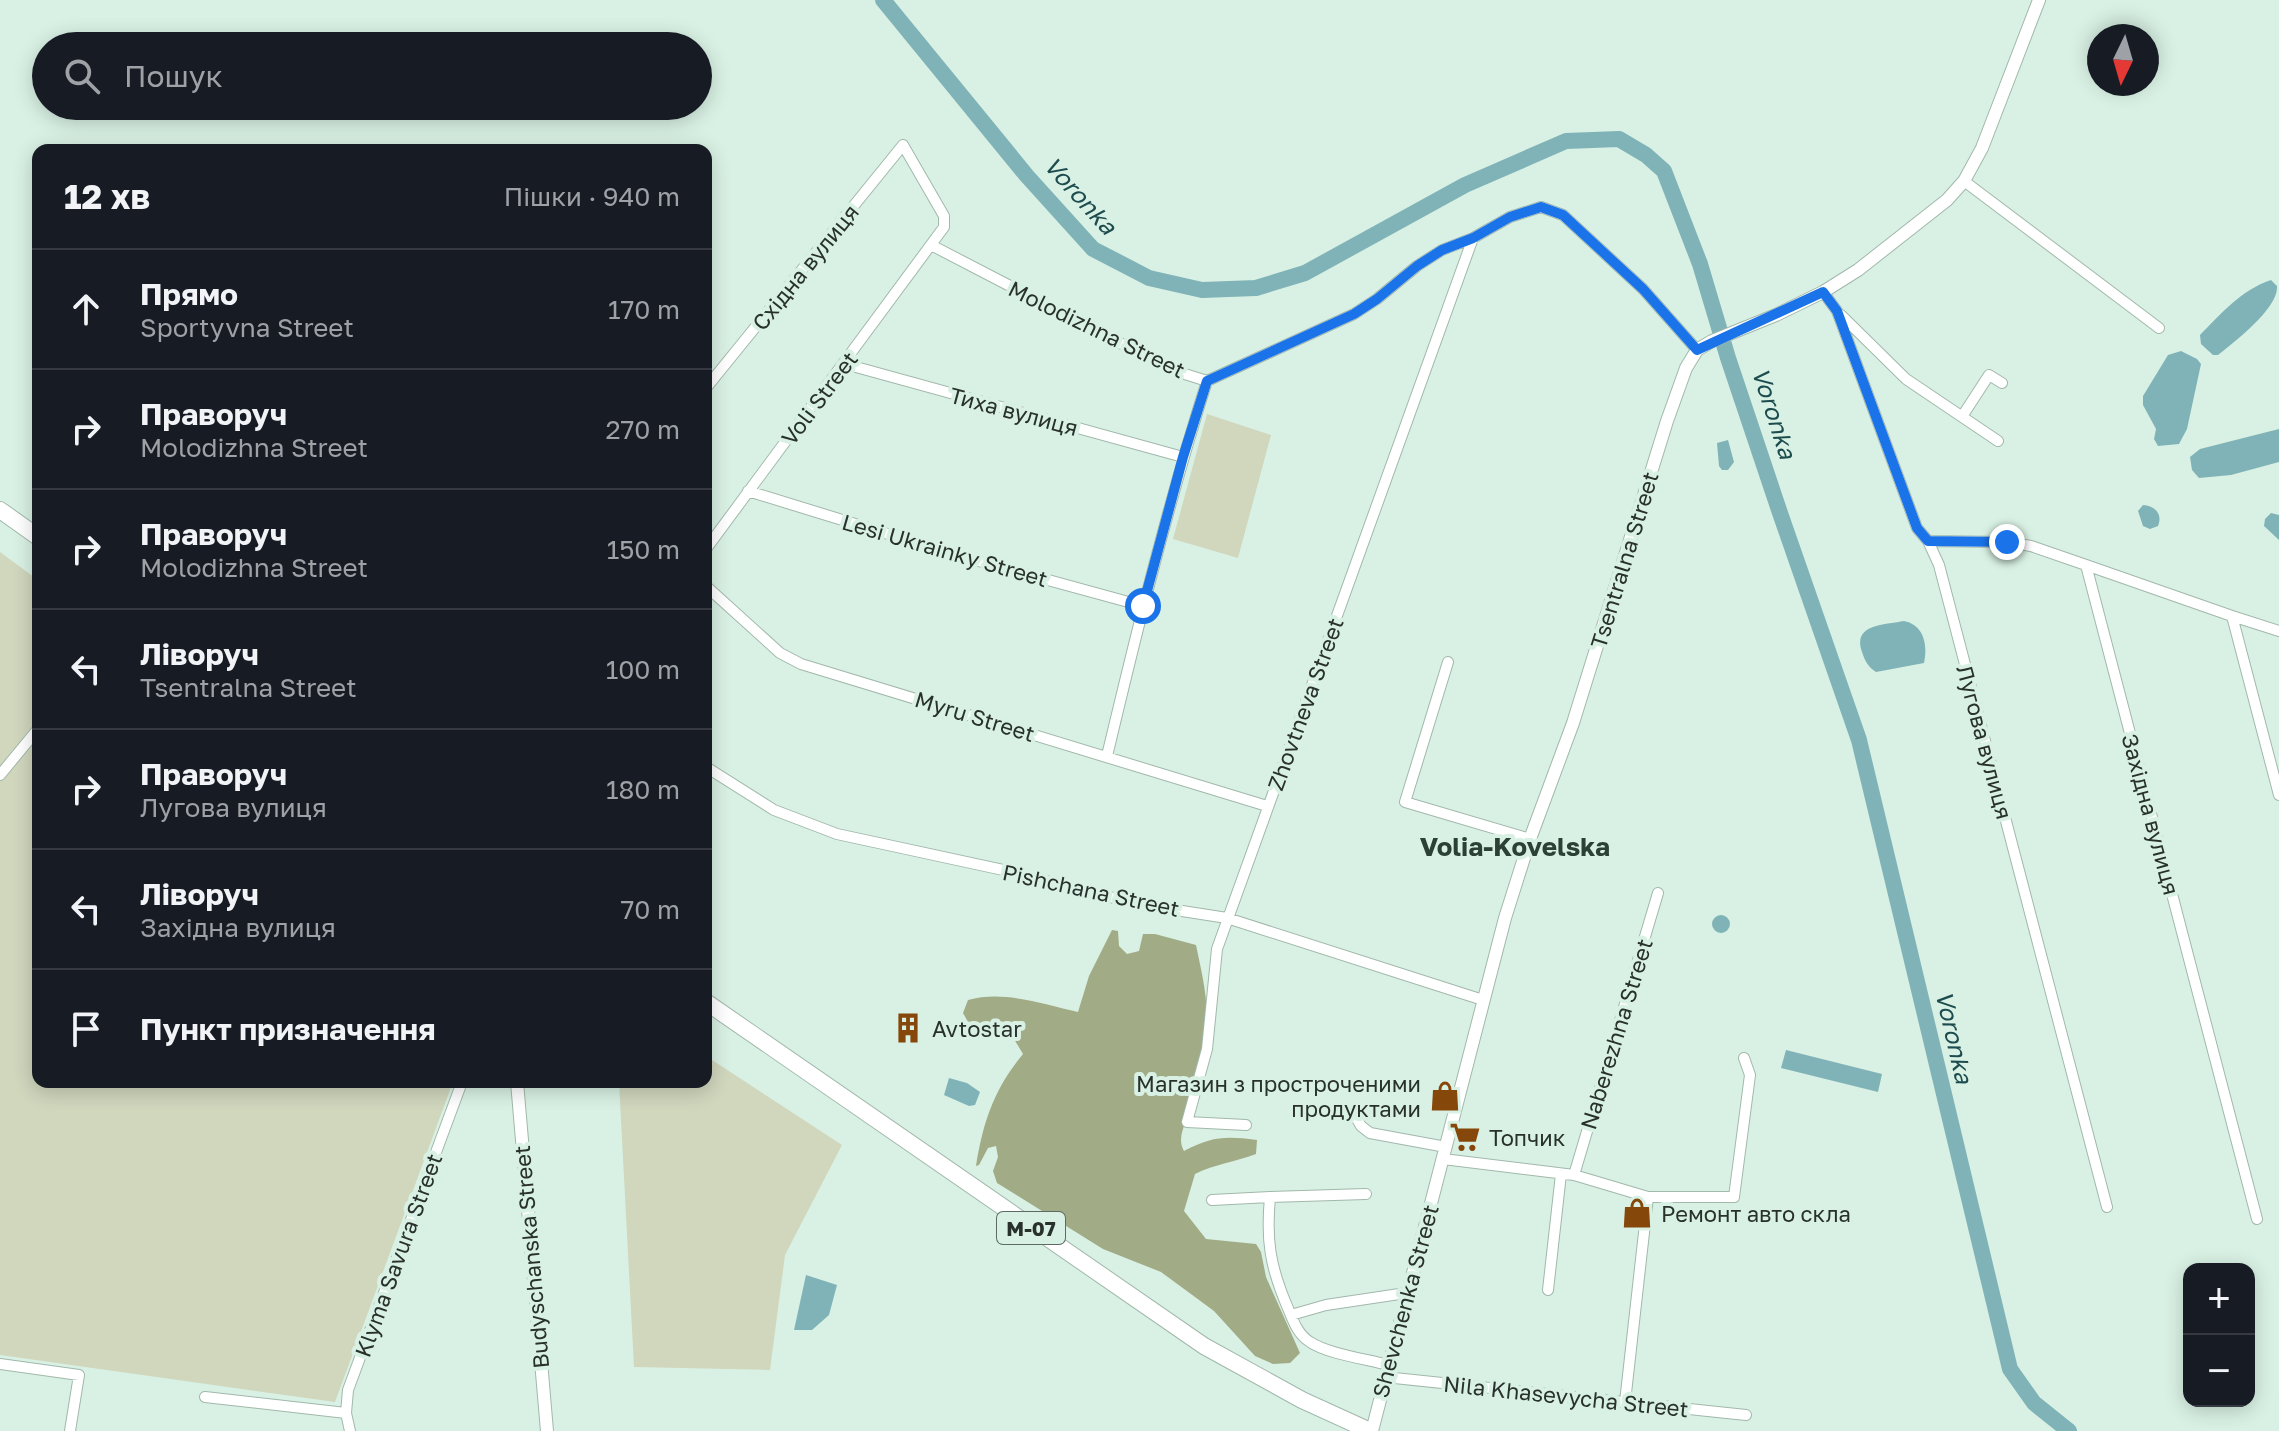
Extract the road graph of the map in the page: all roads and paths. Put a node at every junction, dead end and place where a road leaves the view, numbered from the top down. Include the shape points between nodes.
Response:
1 (2039, 0) edge
2 (1964, 181) junction
3 (1473, 238) junction
4 (931, 245) junction
5 (1823, 292) junction
6 (1837, 311) junction
7 (2159, 328) dead end
8 (1697, 350) junction
9 (845, 364) junction
10 (712, 381) edge
11 (1207, 381) junction
12 (2002, 383) dead end
13 (1963, 415) junction
14 (1998, 441) dead end
15 (1183, 457) junction
16 (748, 491) junction
17 (0, 510) edge
18 (32, 533) edge
19 (712, 541) edge
20 (1928, 541) junction
21 (2086, 565) junction
22 (712, 591) edge
23 (1143, 606) junction
24 (2232, 616) junction
25 (2279, 631) edge
26 (1448, 662) dead end
27 (32, 736) edge
28 (1107, 756) junction
29 (712, 771) edge
30 (0, 775) edge
31 (2279, 795) edge
32 (1267, 806) junction
33 (1530, 839) junction
34 (1658, 893) dead end
35 (1227, 918) junction
36 (1483, 1000) junction
37 (712, 1006) edge
38 (1744, 1058) dead end
39 (460, 1088) edge
40 (518, 1088) edge
41 (1354, 1114) dead end
42 (1246, 1125) dead end
43 (1443, 1159) junction
44 (1561, 1174) junction
45 (1574, 1175) junction
46 (1366, 1194) dead end
47 (1270, 1197) junction
48 (1648, 1197) junction
49 (1212, 1200) dead end
50 (2107, 1207) dead end
51 (2257, 1219) dead end
52 (1548, 1290) dead end
53 (1406, 1293) junction
54 (1291, 1315) junction
55 (0, 1364) edge
56 (1386, 1371) junction
57 (205, 1397) dead end
58 (1625, 1402) junction
59 (346, 1413) junction
60 (1746, 1415) dead end
61 (70, 1431) edge
62 (350, 1431) edge
63 (547, 1431) edge
64 (1371, 1431) edge

1 - 2 street via 2000,105
2 - 5 street via 1932,214
2 - 7 street
3 - 8 street, Molodizhna Street via 1521,213 1541,207 1554,210 1643,289
3 - 11 street, Molodizhna Street via 1442,250 1354,314
3 - 32 street, Zhovtneva Street
4 - 9 street, Voli Street
4 - 10 street, Східна вулиця via 944,227 944,216 903,145
4 - 11 street, Molodizhna Street via 1172,370
5 - 6 street, Лугова вулиця
5 - 8 street
6 - 13 street via 1906,379
6 - 20 street, Лугова вулиця via 1917,528
8 - 33 street, Tsentralna Street via 1667,421 1573,723
9 - 15 street, Тиха вулиця
9 - 16 street, Voli Street
11 - 15 street
12 - 13 street via 1989,375
13 - 14 street
15 - 23 street
16 - 19 street, Voli Street
16 - 23 street, Lesi Ukrainky Street
17 - 18 highway
20 - 21 street via 2007,542
20 - 50 street, Лугова вулиця via 1939,565
21 - 24 street
21 - 51 street, Західна вулиця
22 - 28 street, Myru Street via 780,653 801,664
23 - 28 street
24 - 25 street
24 - 31 street
26 - 33 street via 1405,802
27 - 30 street
28 - 32 street, Myru Street
29 - 35 street, Pishchana Street via 774,810 837,834 1137,904
32 - 35 street, Zhovtneva Street
33 - 36 street, Tsentralna Street
34 - 45 street, Naberezhna Street
35 - 36 street, Pishchana Street
35 - 42 street, Zhovtneva Street via 1214,963 1207,1049 1187,1122
36 - 43 street, Tsentralna Street
37 - 64 highway, М-07 via 1204,1346
38 - 48 street via 1750,1075 1734,1197
39 - 59 street, Klyma Savura Street via 348,1390
40 - 63 street, Budyschanska Street
41 - 43 street via 1370,1133
43 - 44 street
43 - 53 street, Shevchenka Street
44 - 45 street
44 - 52 street
45 - 48 street
46 - 47 street
47 - 49 street
47 - 54 street, Nila Khasevycha Street via 1269,1253
48 - 58 street
53 - 54 street
53 - 56 street, Shevchenka Street
54 - 56 street, Nila Khasevycha Street via 1300,1335 1313,1344
55 - 61 street via 79,1375
56 - 58 street, Nila Khasevycha Street
56 - 64 street, Shevchenka Street
57 - 59 street
58 - 60 street, Nila Khasevycha Street
59 - 62 street, Klyma Savura Street

